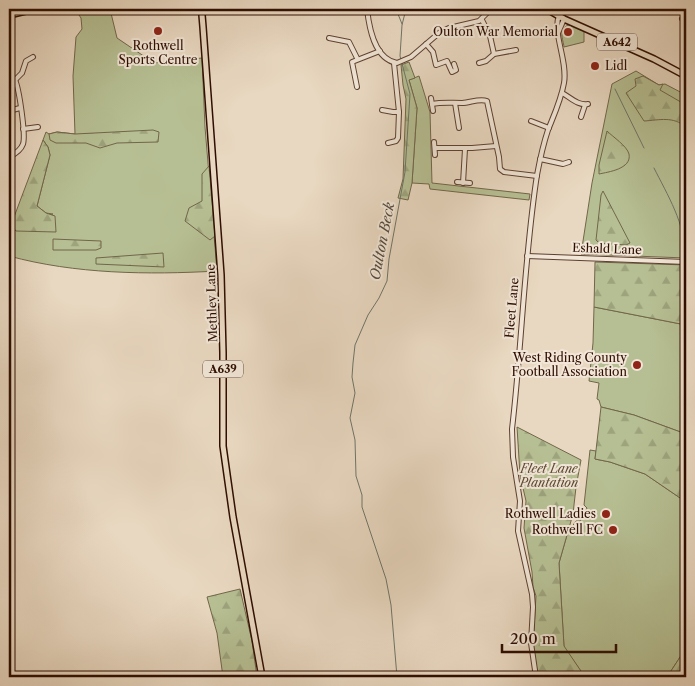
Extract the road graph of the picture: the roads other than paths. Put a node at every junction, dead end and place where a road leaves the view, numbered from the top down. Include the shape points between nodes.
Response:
1 (34, 9) edge
2 (198, 9) edge
3 (204, 9) edge
4 (367, 9) edge
5 (491, 9) edge
6 (548, 9) edge
7 (9, 15) edge
8 (202, 15) junction
9 (562, 17) junction
10 (482, 20) junction
11 (328, 38) dead end
12 (426, 44) junction
13 (516, 50) dead end
14 (380, 51) junction
15 (494, 54) junction
16 (33, 57) dead end
17 (357, 58) junction
18 (396, 63) junction
19 (479, 63) dead end
20 (454, 64) dead end
21 (686, 76) edge
22 (9, 77) edge
23 (14, 80) junction
24 (357, 87) dead end
25 (562, 93) junction
26 (431, 98) dead end
27 (455, 103) junction
28 (432, 104) junction
29 (20, 108) junction
30 (382, 110) dead end
31 (9, 111) edge
32 (433, 111) dead end
33 (399, 112) junction
34 (581, 117) dead end
35 (530, 121) dead end
36 (38, 127) dead end
37 (459, 128) dead end
38 (549, 128) junction
39 (23, 129) junction
40 (434, 142) dead end
41 (388, 143) dead end
42 (496, 146) junction
43 (435, 148) junction
44 (465, 148) junction
45 (435, 155) dead end
46 (9, 157) edge
47 (540, 159) junction
48 (570, 162) dead end
49 (537, 176) junction
50 (457, 182) dead end
51 (463, 183) junction
52 (470, 184) dead end
53 (527, 256) junction
54 (686, 262) edge
55 (262, 677) edge
56 (536, 677) edge

1 - 7 main road
2 - 8 main road, Methley Lane / A639
3 - 8 main road, Methley Lane / A639
4 - 14 street via 370,33
5 - 10 street
6 - 9 main road, A642
8 - 55 main road, Methley Lane / A639 via 222,275 223,452
9 - 21 main road, A642
9 - 25 street, Fleet Lane via 556,24 565,69
10 - 12 street via 446,30
10 - 15 street
11 - 17 street via 349,42
12 - 18 street via 411,57
12 - 20 street via 433,52 436,65 447,60 452,72 456,70
13 - 15 street
14 - 17 street
14 - 18 street
15 - 19 street
16 - 23 street via 24,60 22,73
17 - 24 street via 351,64
18 - 33 street
22 - 23 street
23 - 29 street
25 - 34 street via 586,105
25 - 38 street, Fleet Lane
26 - 28 street
27 - 28 street
27 - 37 street
27 - 42 street via 487,102
28 - 32 street
29 - 31 street
29 - 39 street
30 - 33 street
33 - 41 street via 398,138
35 - 38 street
36 - 39 street
38 - 47 street, Fleet Lane
39 - 46 street via 24,142
40 - 43 street
42 - 44 street
42 - 49 street via 501,171
43 - 44 street
43 - 45 street
44 - 51 street
47 - 48 street via 562,164
47 - 49 street, Fleet Lane
49 - 53 street, Fleet Lane
50 - 51 street
51 - 52 street
53 - 54 street, Eshald Lane
53 - 56 street, Fleet Lane via 512,436 520,501 518,531 532,601 531,643

